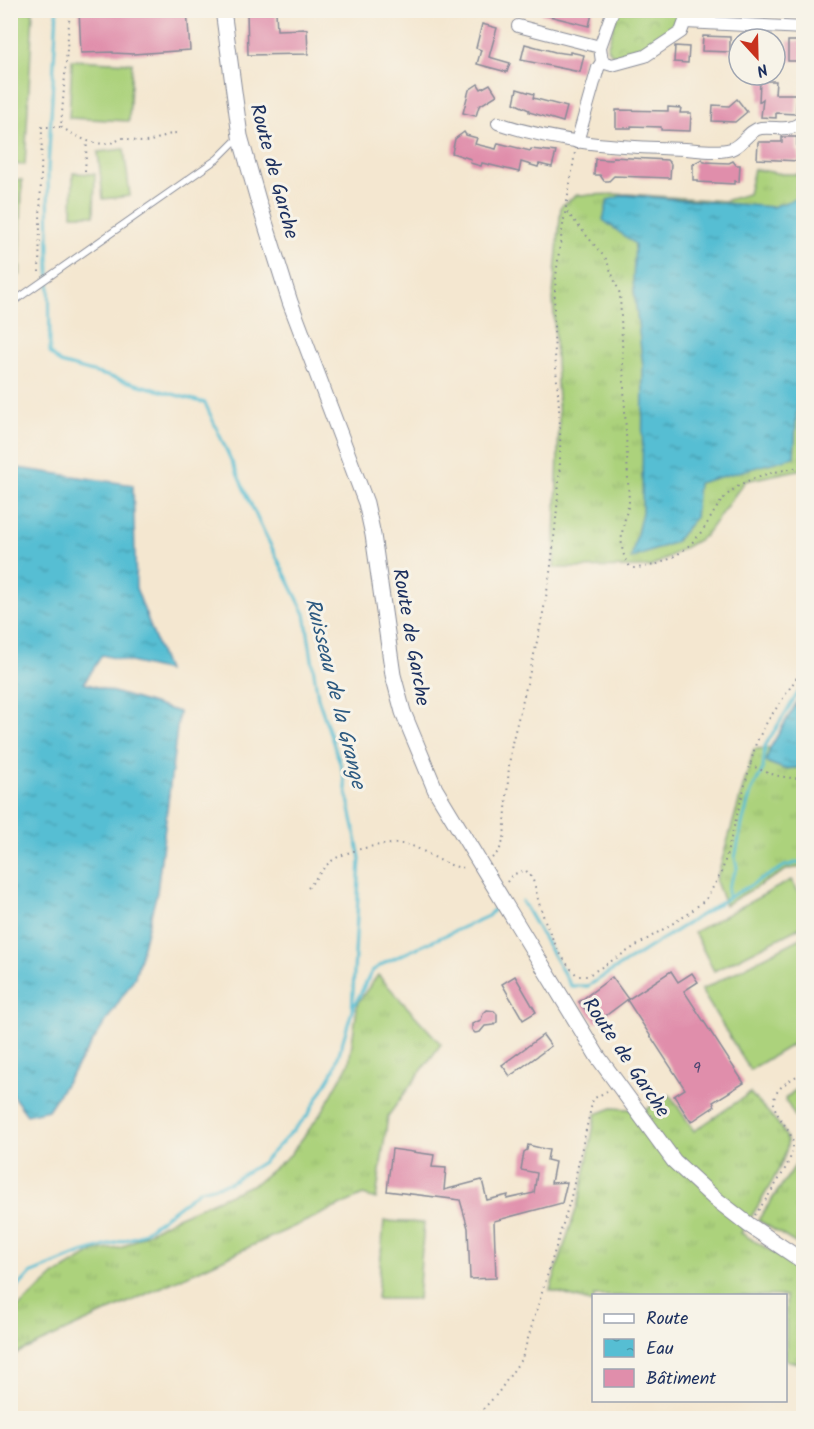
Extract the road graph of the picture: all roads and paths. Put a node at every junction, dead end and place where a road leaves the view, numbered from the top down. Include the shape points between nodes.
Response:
1 (70, 10) edge
2 (223, 10) edge
3 (613, 10) edge
4 (687, 16) edge
5 (518, 26) dead end
6 (804, 27) edge
7 (600, 47) junction
8 (602, 62) junction
9 (804, 119) edge
10 (498, 123) dead end
11 (62, 127) junction
12 (177, 133) dead end
13 (240, 136) junction
14 (87, 141) junction
15 (577, 142) junction
16 (85, 171) dead end
17 (566, 211) junction
18 (39, 283) junction
19 (10, 304) edge
20 (804, 466) edge
21 (804, 667) edge
22 (750, 764) junction
23 (804, 778) edge
24 (481, 864) junction
25 (308, 888) dead end
26 (502, 899) junction
27 (804, 1071) edge
28 (618, 1084) junction
29 (749, 1225) junction
30 (804, 1262) edge
31 (475, 1419) edge

1 - 11 path
2 - 13 street, Route de Garche
3 - 7 street
4 - 6 street
4 - 8 street via 681,32 645,56 612,65
5 - 7 street
7 - 8 street
8 - 15 street
9 - 15 street via 790,129 760,128 731,149
10 - 15 street
11 - 14 path
11 - 18 path via 42,127
12 - 14 path via 142,142 122,138 112,144
13 - 18 lane via 218,159
13 - 24 street, Route de Garche via 290,302 366,503 393,675 403,712 435,789
14 - 16 path
15 - 17 path
17 - 20 path via 606,259 620,294 629,503 621,532 623,557 631,568 647,568 688,548 727,495 751,478
17 - 24 path via 555,302 560,431 550,572 508,766 504,838 495,856
18 - 19 lane
21 - 22 path via 767,722
22 - 23 path via 777,776
22 - 26 path via 722,872 706,899 587,976 578,976 569,968 546,922 531,875 525,870 512,875
24 - 25 path via 459,868 404,843 352,850 329,862
24 - 26 street, Route de Garche
26 - 28 street, Route de Garche
27 - 29 path via 778,1091 774,1100 774,1108 793,1138 793,1149
28 - 29 street, Route de Garche via 674,1161
28 - 31 path via 593,1100 570,1201 522,1358
29 - 30 street, Route de Garche

